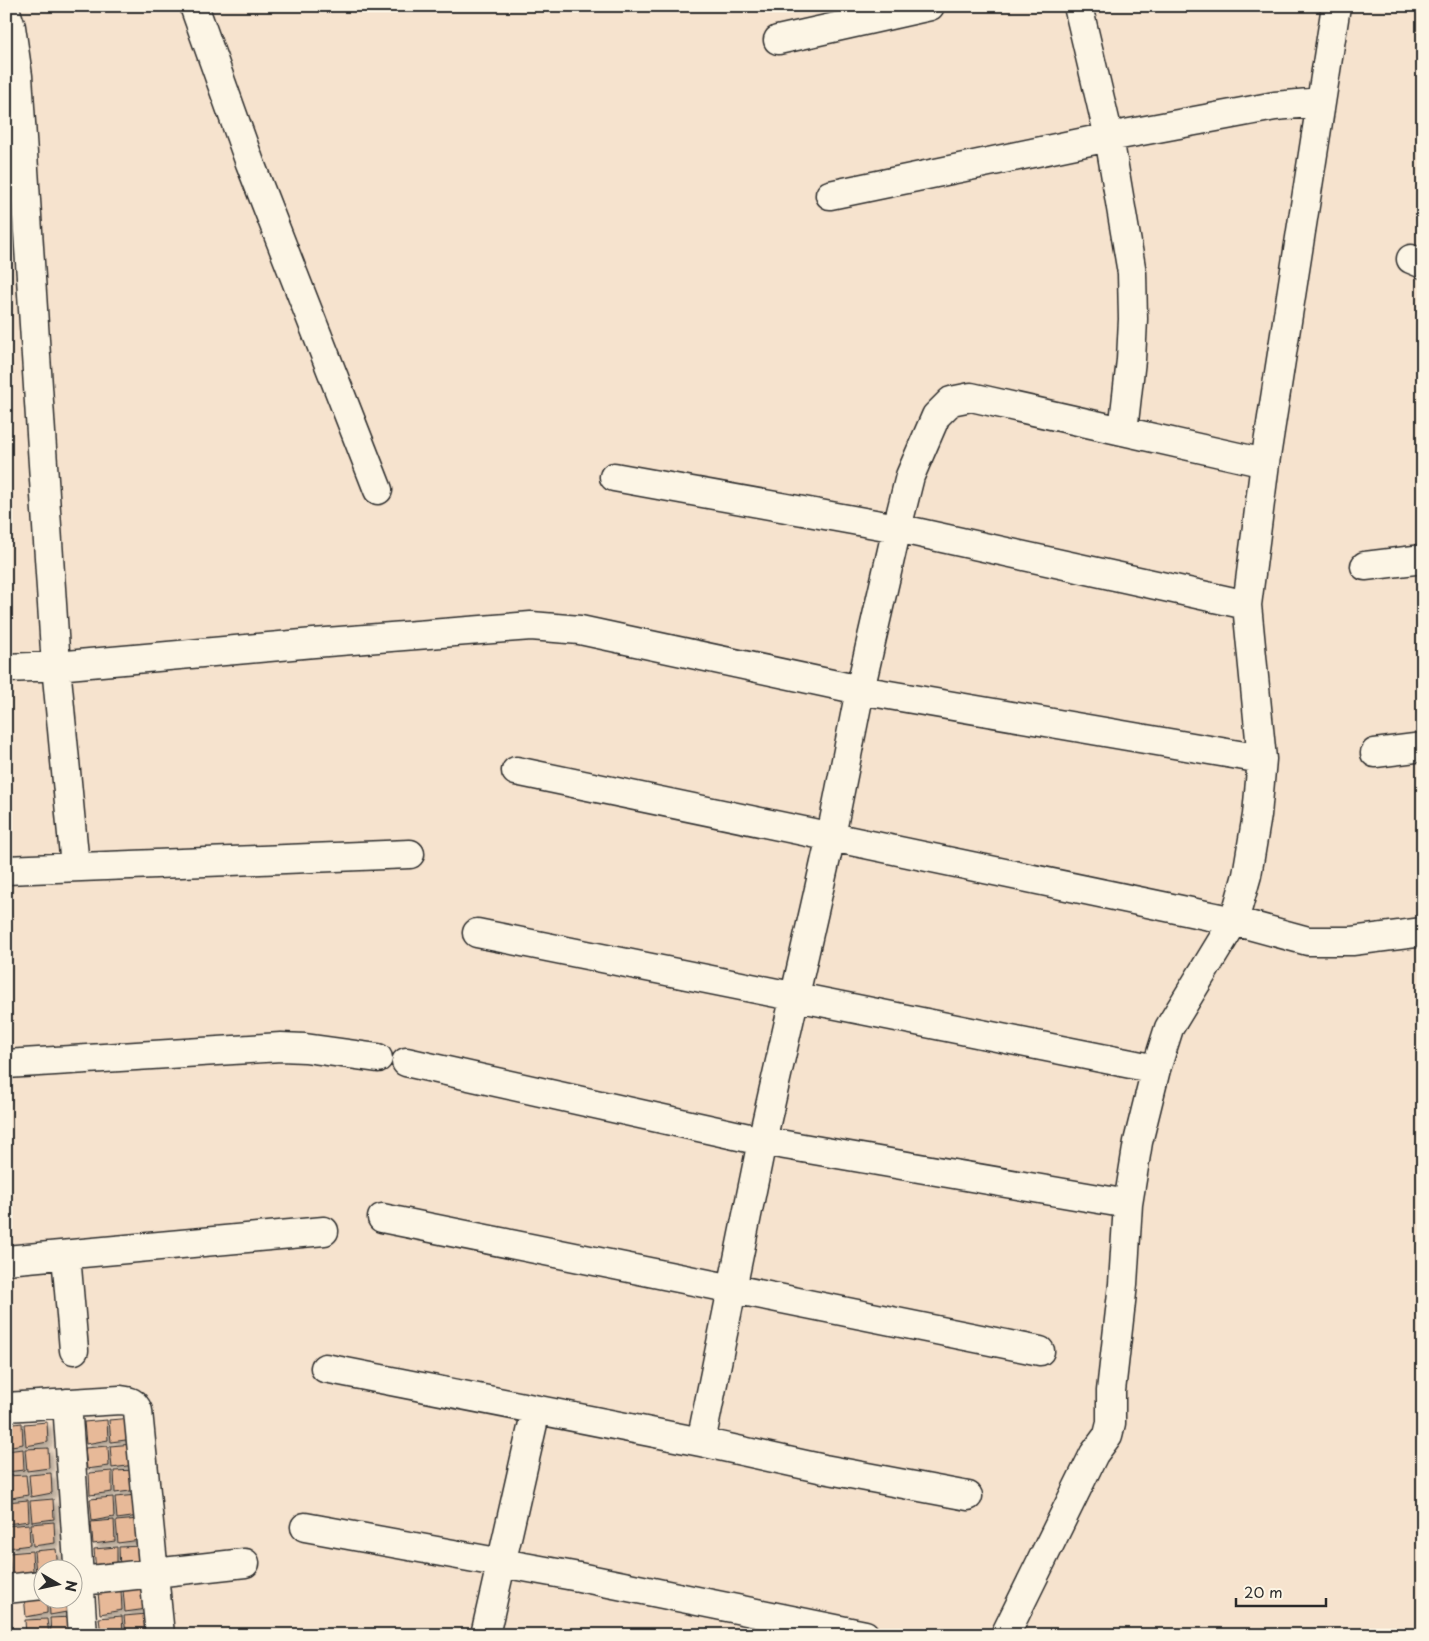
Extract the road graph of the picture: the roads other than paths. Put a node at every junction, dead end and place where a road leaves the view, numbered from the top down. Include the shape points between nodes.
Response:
1 (194, 6) edge
2 (930, 6) edge
3 (1078, 6) edge
4 (1343, 8) edge
5 (6, 12) edge
6 (778, 40) dead end
7 (13, 96) edge
8 (1321, 102) junction
9 (1109, 137) junction
10 (830, 195) dead end
11 (1123, 431) junction
12 (1265, 463) junction
13 (614, 477) dead end
14 (378, 490) dead end
15 (896, 528) junction
16 (1423, 559) edge
17 (1365, 566) dead end
18 (1247, 605) junction
19 (56, 666) junction
20 (6, 668) edge
21 (860, 690) junction
22 (1423, 747) edge
23 (1375, 753) dead end
24 (1262, 759) junction
25 (516, 771) dead end
26 (831, 836) junction
27 (410, 854) dead end
28 (74, 866) junction
29 (6, 870) edge
30 (1234, 921) junction
31 (1423, 932) edge
32 (477, 933) dead end
33 (795, 997) junction
34 (378, 1058) dead end
35 (406, 1062) dead end
36 (6, 1064) edge
37 (1156, 1069) junction
38 (762, 1142) junction
39 (1128, 1204) junction
40 (382, 1218) dead end
41 (324, 1231) dead end
42 (66, 1255) junction
43 (6, 1260) edge
44 (731, 1288) junction
45 (74, 1350) dead end
46 (1040, 1351) dead end
47 (325, 1368) dead end
48 (66, 1403) junction
49 (6, 1407) edge
50 (536, 1410) junction
51 (701, 1442) junction
52 (968, 1496) dead end
53 (304, 1527) dead end
54 (75, 1558) edge
55 (244, 1563) dead end
56 (501, 1563) junction
57 (154, 1572) junction
58 (82, 1580) edge
59 (32, 1586) edge
60 (6, 1589) edge
61 (80, 1608) edge
62 (83, 1635) edge
63 (160, 1635) edge
64 (485, 1635) edge
65 (865, 1635) edge
66 (1005, 1635) edge

1 - 14 street via 250,163
2 - 6 street
3 - 9 street
4 - 8 street
5 - 7 street via 11,27
7 - 19 street
8 - 9 street via 1275,106
8 - 12 street
9 - 10 street
9 - 11 street via 1132,274 1131,360
11 - 12 street
11 - 15 street via 971,398 951,401 936,416 910,476
12 - 18 street
13 - 15 street
15 - 18 street
15 - 21 street
16 - 17 street
18 - 24 street
19 - 20 street
19 - 21 street via 531,626 580,630
19 - 28 street
21 - 24 street
21 - 26 street
22 - 23 street
24 - 30 street via 1253,841
25 - 26 street
26 - 30 street
26 - 33 street
27 - 28 street
28 - 29 street
30 - 31 street via 1308,941 1352,941
30 - 37 street via 1169,1028
32 - 33 street
33 - 37 street
33 - 38 street
34 - 36 street via 313,1048 281,1047
35 - 38 street
37 - 39 street via 1138,1142
38 - 39 street
38 - 44 street
39 - 66 street via 1108,1435 1094,1454
40 - 44 street
41 - 42 street
42 - 43 street
42 - 45 street
44 - 46 street
44 - 51 street
47 - 50 street
48 - 49 street
48 - 54 street
48 - 57 street via 120,1400 135,1404
50 - 51 street
50 - 56 street
51 - 52 street
53 - 56 street
55 - 57 street
56 - 64 street
56 - 65 street
57 - 58 street
57 - 63 street
59 - 60 street
61 - 62 street

